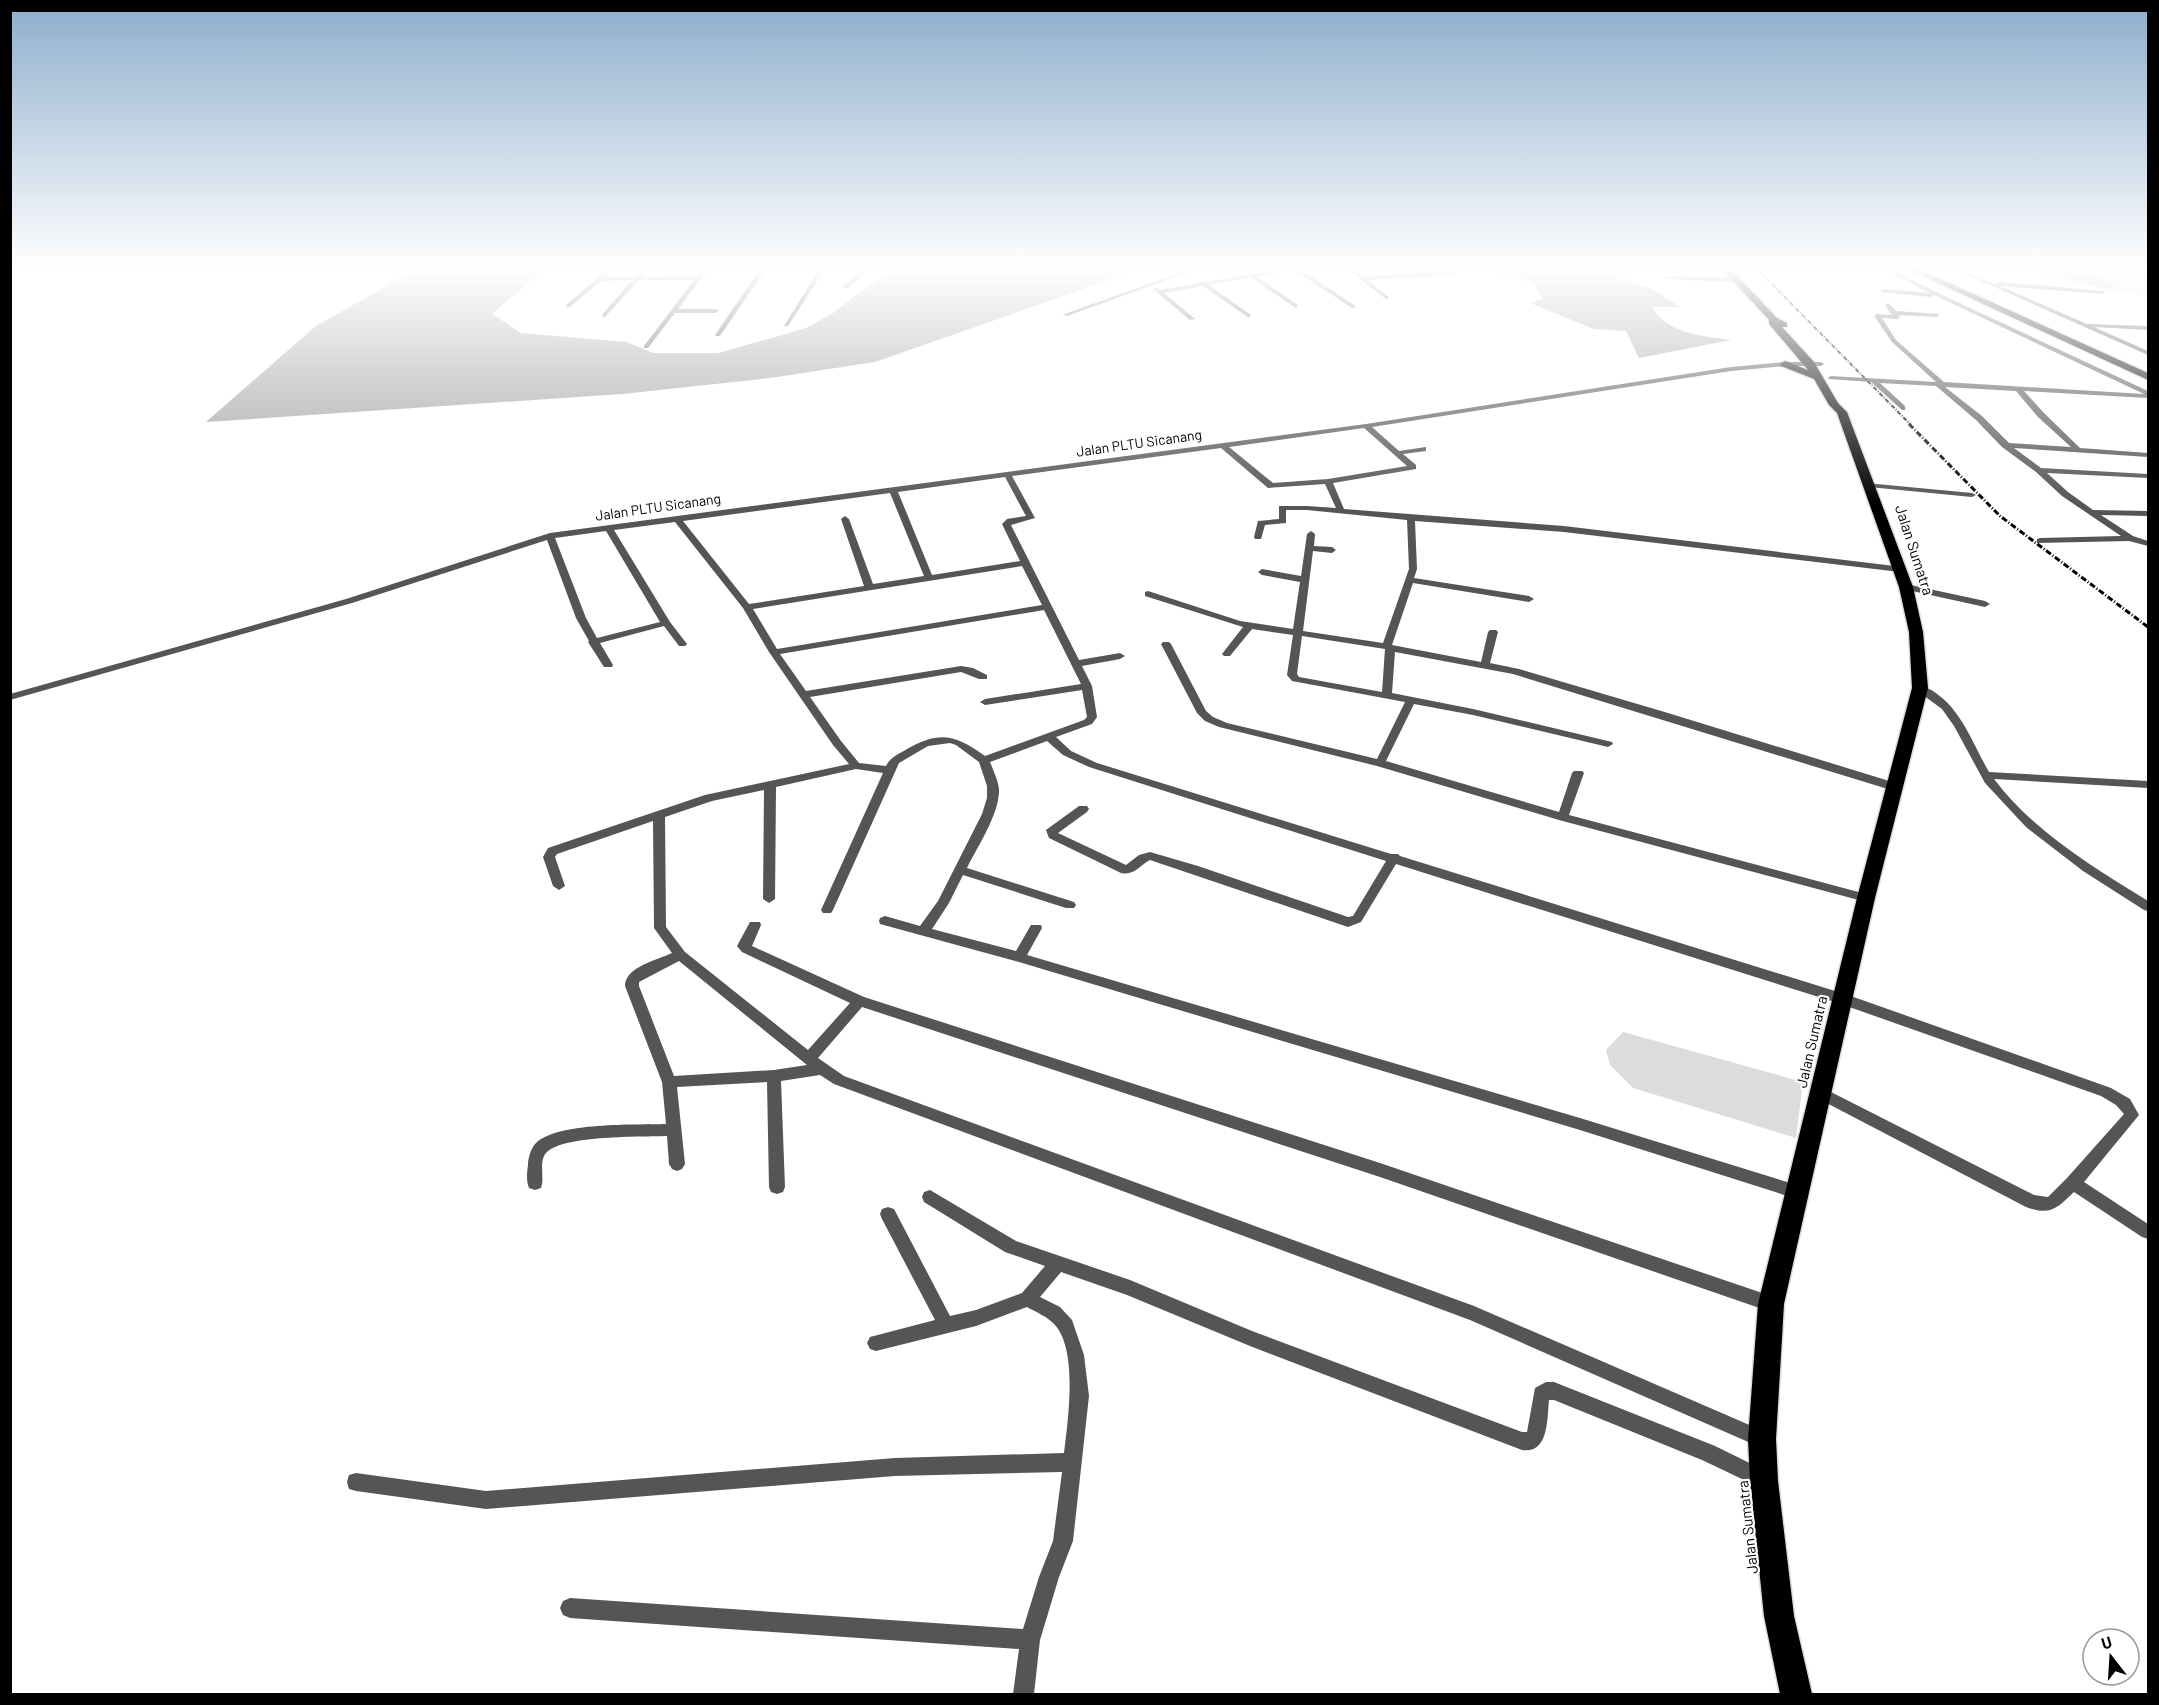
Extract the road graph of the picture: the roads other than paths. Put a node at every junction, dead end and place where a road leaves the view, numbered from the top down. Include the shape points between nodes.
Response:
1 (1797, 346) edge
2 (1899, 346) edge
3 (2045, 346) edge
4 (2081, 346) edge
5 (2096, 346) edge
6 (2132, 346) edge
7 (2146, 352) edge
8 (1813, 361) junction
9 (1785, 364) junction
10 (1731, 369) junction
11 (2148, 369) edge
12 (2148, 376) edge
13 (1819, 378) junction
14 (1831, 378) junction
15 (1873, 380) junction
16 (1940, 384) junction
17 (2018, 389) junction
18 (2148, 394) edge
19 (1902, 408) dead end
20 (1842, 412) junction
21 (1366, 426) junction
22 (2005, 445) junction
23 (1224, 446) junction
24 (1423, 450) dead end
25 (2078, 450) junction
26 (1398, 453) junction
27 (2148, 455) edge
28 (2039, 470) junction
29 (1007, 474) junction
30 (2148, 476) edge
31 (1328, 481) junction
32 (1869, 485) junction
33 (893, 489) junction
34 (1972, 495) dead end
35 (1341, 511) junction
36 (2091, 512) junction
37 (2148, 513) edge
38 (676, 518) junction
39 (845, 519) dead end
40 (1411, 519) junction
41 (608, 527) junction
42 (1311, 534) dead end
43 (550, 536) junction
44 (1258, 537) dead end
45 (2130, 538) junction
46 (2040, 541) dead end
47 (2148, 544) edge
48 (1308, 548) junction
49 (1332, 550) dead end
50 (1024, 563) junction
51 (1262, 572) dead end
52 (929, 578) junction
53 (1903, 578) junction
54 (1305, 579) junction
55 (1409, 580) junction
56 (868, 587) junction
57 (1148, 594) dead end
58 (1529, 599) dead end
59 (1985, 604) dead end
60 (747, 607) junction
61 (1047, 607) junction
62 (666, 622) junction
63 (1250, 625) junction
64 (1297, 631) junction
65 (1493, 632) dead end
66 (593, 642) junction
67 (682, 644) dead end
68 (1166, 644) dead end
69 (1389, 647) junction
70 (774, 651) junction
71 (1227, 654) dead end
72 (1120, 656) dead end
73 (1076, 664) junction
74 (608, 665) dead end
75 (1485, 665) junction
76 (983, 677) dead end
77 (1088, 686) junction
78 (1920, 688) junction
79 (804, 695) junction
80 (1387, 695) junction
81 (10, 697) edge
82 (1411, 700) junction
83 (985, 702) dead end
84 (1047, 736) junction
85 (1608, 744) dead end
86 (984, 760) junction
87 (1380, 763) junction
88 (856, 766) junction
89 (890, 770) junction
90 (1578, 773) dead end
91 (1985, 775) junction
92 (770, 784) junction
93 (2148, 784) edge
94 (1895, 787) junction
95 (1083, 809) dead end
96 (659, 816) junction
97 (1563, 817) junction
98 (1394, 857) junction
99 (961, 870) junction
100 (559, 886) dead end
101 (1866, 898) junction
102 (768, 899) dead end
103 (1070, 905) dead end
104 (2148, 907) edge
105 (827, 910) dead end
106 (885, 921) dead end
107 (755, 925) dead end
108 (1035, 928) dead end
109 (924, 930) junction
110 (680, 955) junction
111 (1019, 957) junction
112 (1844, 999) junction
113 (859, 1001) junction
114 (809, 1058) junction
115 (822, 1069) junction
116 (774, 1076) junction
117 (669, 1082) junction
118 (1822, 1094) junction
119 (674, 1130) junction
120 (677, 1164) dead end
121 (536, 1183) dead end
122 (2073, 1183) junction
123 (777, 1187) dead end
124 (1797, 1192) junction
125 (930, 1197) dead end
126 (888, 1214) dead end
127 (2148, 1232) edge
128 (1059, 1262) junction
129 (1028, 1299) junction
130 (1771, 1304) junction
131 (946, 1325) junction
132 (876, 1343) dead end
133 (1762, 1439) junction
134 (1073, 1462) junction
135 (1764, 1481) junction
136 (356, 1482) dead end
137 (570, 1608) dead end
138 (1030, 1641) junction
139 (1024, 1695) edge
140 (1796, 1695) edge

1 - 8 highway, Jalan Sumatra
2 - 16 street
3 - 18 street
4 - 12 highway
5 - 11 highway
6 - 7 street
8 - 9 street, Jalan PLTU Sicanang
8 - 10 street, Jalan PLTU Sicanang via 1749,364
8 - 13 highway, Jalan Sumatra
8 - 14 highway, Jalan Sumatra
9 - 10 street, Jalan PLTU Sicanang
9 - 13 highway
10 - 21 street, Jalan PLTU Sicanang
13 - 20 highway, Jalan Sumatra
14 - 15 street
14 - 20 highway, Jalan Sumatra via 1846,406
15 - 16 street
15 - 19 street
16 - 17 street
16 - 22 street
17 - 18 street
17 - 25 street
20 - 32 highway, Jalan Sumatra
21 - 23 street, Jalan PLTU Sicanang
21 - 26 street
22 - 25 street
22 - 28 street
23 - 29 street, Jalan PLTU Sicanang
23 - 31 street via 1271,486
24 - 26 street
25 - 27 street
26 - 31 street via 1413,467
28 - 30 street
28 - 36 street
29 - 33 street, Jalan PLTU Sicanang
29 - 50 street via 1031,514 1029,519 1006,524
31 - 35 street
32 - 34 street
32 - 53 highway, Jalan Sumatra
33 - 38 street, Jalan PLTU Sicanang
33 - 52 street
35 - 40 street
35 - 44 street via 1282,508 1282,521 1261,523
36 - 37 street
36 - 45 street
38 - 41 street, Jalan PLTU Sicanang
38 - 60 street
39 - 56 street
40 - 53 street via 1564,529
40 - 55 street via 1414,559
41 - 43 street, Jalan PLTU Sicanang
41 - 62 street
42 - 48 street
43 - 66 street
43 - 81 street, Jalan PLTU Sicanang via 463,567
45 - 46 street
45 - 47 street
48 - 49 street
48 - 54 street
50 - 52 street
50 - 61 street
51 - 54 street
52 - 56 street
53 - 59 street
53 - 78 highway, Jalan Sumatra via 1916,632
54 - 64 street
55 - 58 street
55 - 69 street
56 - 60 street
57 - 63 street
60 - 70 street
61 - 70 street
61 - 73 street
62 - 66 street
62 - 67 street
63 - 64 street
63 - 71 street
64 - 69 street
64 - 80 street via 1293,677
65 - 75 street
66 - 74 street
68 - 87 street via 1202,713 1209,719
69 - 75 street
69 - 80 street
70 - 79 street
72 - 73 street
73 - 77 street
75 - 94 street via 1664,714
76 - 79 street via 961,669
77 - 83 street
77 - 84 street via 1091,720
78 - 91 street via 1948,709
78 - 94 highway, Jalan Sumatra
79 - 88 street
80 - 82 street
82 - 85 street
82 - 87 street
84 - 86 street
84 - 98 street via 1067,753 1093,765
86 - 89 street via 960,743 938,740 909,751 894,761
86 - 99 street via 993,798
87 - 97 street
88 - 89 street
88 - 92 street
89 - 105 street
90 - 97 street
91 - 93 street
91 - 104 street via 2050,843
92 - 96 street via 709,798
92 - 102 street
94 - 101 highway, Jalan Sumatra
95 - 98 street via 1052,830 1053,835 1125,870 1150,856 1348,922 1357,919
96 - 100 street via 552,851 549,857
96 - 110 street via 660,928
97 - 101 street
98 - 112 street
99 - 103 street
99 - 109 street
101 - 112 highway, Jalan Sumatra
106 - 109 street
107 - 113 street via 744,946 747,949
108 - 111 street
109 - 111 street
110 - 114 street
110 - 117 street via 632,980
111 - 124 street
112 - 118 highway, Jalan Sumatra
112 - 122 street via 2120,1099 2132,1115
113 - 114 street
113 - 130 street via 1380,1170
114 - 115 street
115 - 116 street
115 - 133 street via 868,1092 1474,1314
116 - 117 street
116 - 123 street
117 - 119 street
118 - 122 street via 2036,1203 2050,1204
118 - 124 highway, Jalan Sumatra
119 - 120 street
119 - 121 street via 554,1140 541,1148 536,1158
122 - 127 street
124 - 130 highway, Jalan Sumatra
125 - 128 street via 1011,1247
126 - 131 street
128 - 129 street
128 - 135 street via 1522,1441 1536,1438 1541,1394 1554,1391 1708,1453
129 - 131 street
129 - 134 street via 1058,1316 1066,1326 1080,1396
130 - 133 highway, Jalan Sumatra
131 - 132 street
133 - 135 highway, Jalan Sumatra
134 - 136 street via 895,1467 486,1500
134 - 138 street via 1063,1540
135 - 140 highway, Jalan Sumatra via 1779,1616
137 - 138 street
138 - 139 street

